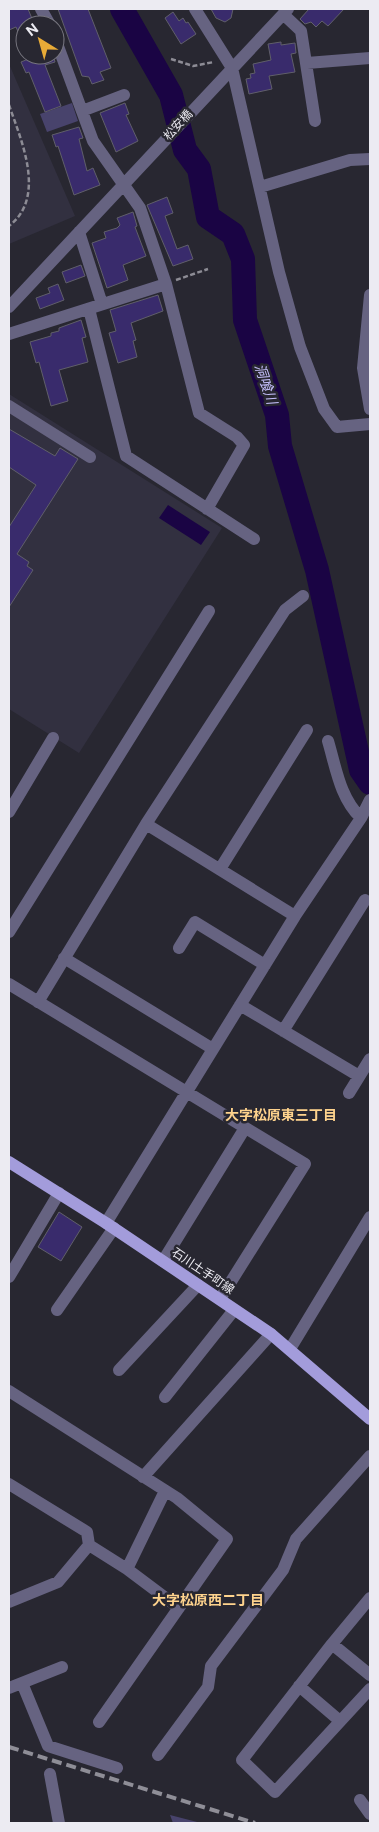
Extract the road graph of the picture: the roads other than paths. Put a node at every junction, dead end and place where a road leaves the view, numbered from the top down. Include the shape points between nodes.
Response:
1 (195, 9) edge
2 (285, 12) edge
3 (370, 58) edge
4 (307, 63) junction
5 (65, 65) edge
6 (232, 68) junction
7 (124, 95) dead end
8 (82, 111) junction
9 (315, 121) dead end
10 (370, 159) edge
11 (124, 184) junction
12 (260, 187) junction
13 (79, 232) junction
14 (166, 284) junction
15 (370, 295) edge
16 (102, 304) junction
17 (9, 306) edge
18 (88, 309) junction
19 (9, 334) edge
20 (9, 406) edge
21 (370, 408) edge
22 (370, 424) edge
23 (90, 457) dead end
24 (208, 509) junction
25 (254, 539) dead end
26 (304, 596) dead end
27 (209, 611) dead end
28 (307, 730) dead end
29 (53, 738) dead end
30 (328, 741) dead end
31 (370, 800) edge
32 (9, 812) edge
33 (366, 817) edge
34 (146, 824) junction
35 (220, 869) junction
36 (366, 900) dead end
37 (295, 916) junction
38 (9, 932) edge
39 (179, 948) dead end
40 (64, 958) junction
41 (265, 965) junction
42 (9, 984) edge
43 (38, 1002) junction
44 (240, 1004) junction
45 (283, 1031) junction
46 (213, 1048) junction
47 (370, 1059) edge
48 (359, 1076) junction
49 (186, 1092) junction
50 (349, 1093) dead end
51 (245, 1128) junction
52 (9, 1162) edge
53 (59, 1193) junction
54 (370, 1217) edge
55 (110, 1225) junction
56 (164, 1262) junction
57 (9, 1277) edge
58 (198, 1285) junction
59 (220, 1300) junction
60 (57, 1310) dead end
61 (234, 1310) junction
62 (271, 1334) junction
63 (290, 1349) junction
64 (119, 1370) dead end
65 (9, 1391) edge
66 (165, 1397) dead end
67 (370, 1419) edge
68 (370, 1456) edge
69 (143, 1477) junction
70 (9, 1484) edge
71 (165, 1491) junction
72 (89, 1544) junction
73 (127, 1569) junction
74 (370, 1598) edge
75 (9, 1602) edge
76 (179, 1608) junction
77 (332, 1644) junction
78 (62, 1667) dead end
79 (370, 1675) edge
80 (22, 1683) junction
81 (299, 1686) junction
82 (9, 1688) edge
83 (370, 1689) edge
84 (340, 1721) junction
85 (99, 1722) dead end
86 (158, 1755) dead end
87 (117, 1768) dead end
88 (50, 1774) dead end
89 (360, 1800) dead end
90 (370, 1814) edge
91 (59, 1823) edge

1 - 6 street
2 - 4 street via 301,31
2 - 6 street, 松安橋
3 - 4 street
4 - 9 street
5 - 8 street
6 - 11 street, 松安橋
6 - 12 street
7 - 8 street
8 - 11 street via 93,141
10 - 12 street via 350,160
11 - 13 street, 松安橋
11 - 14 street via 140,208
12 - 22 street via 300,347 324,409 337,427
13 - 16 street
13 - 17 street, 松安橋
14 - 16 street
14 - 24 street via 198,413 237,437 244,445
15 - 21 street via 363,368
16 - 18 street
18 - 19 street
18 - 24 street via 126,456
20 - 23 street
24 - 25 street
26 - 34 street via 285,610
27 - 38 street
28 - 35 street
29 - 32 street
30 - 33 street via 341,790 351,809
31 - 33 street
33 - 37 street
34 - 35 street
34 - 40 street
35 - 37 street
36 - 45 street
37 - 41 street
39 - 41 street via 195,922
40 - 43 street
40 - 46 street
41 - 44 street
42 - 43 street
43 - 49 street
44 - 45 street
44 - 46 street
45 - 48 street
46 - 49 street
47 - 48 street
48 - 50 street
49 - 51 street
49 - 55 street
51 - 56 street
51 - 59 street via 305,1164
52 - 53 main road, 石川土手町線
53 - 55 main road, 石川土手町線
53 - 57 street
54 - 63 street
55 - 56 main road, 石川土手町線
55 - 60 street
56 - 58 main road, 石川土手町線
58 - 59 main road, 石川土手町線
58 - 64 street
59 - 61 main road, 石川土手町線
61 - 62 main road, 石川土手町線
61 - 66 street
62 - 63 main road, 石川土手町線
62 - 69 street
63 - 67 main road, 石川土手町線
65 - 69 street
68 - 86 street via 296,1539 283,1570 211,1666 208,1687
69 - 71 street
70 - 72 street via 86,1532
71 - 73 street
71 - 76 street via 227,1539
72 - 73 street
72 - 75 street via 58,1582
73 - 76 street
74 - 77 street
76 - 85 street
77 - 79 street
77 - 81 street
78 - 80 street
80 - 82 street
80 - 87 street via 48,1746
81 - 84 street
81 - 84 street via 242,1760 275,1792
83 - 84 street
88 - 91 street
89 - 90 street

